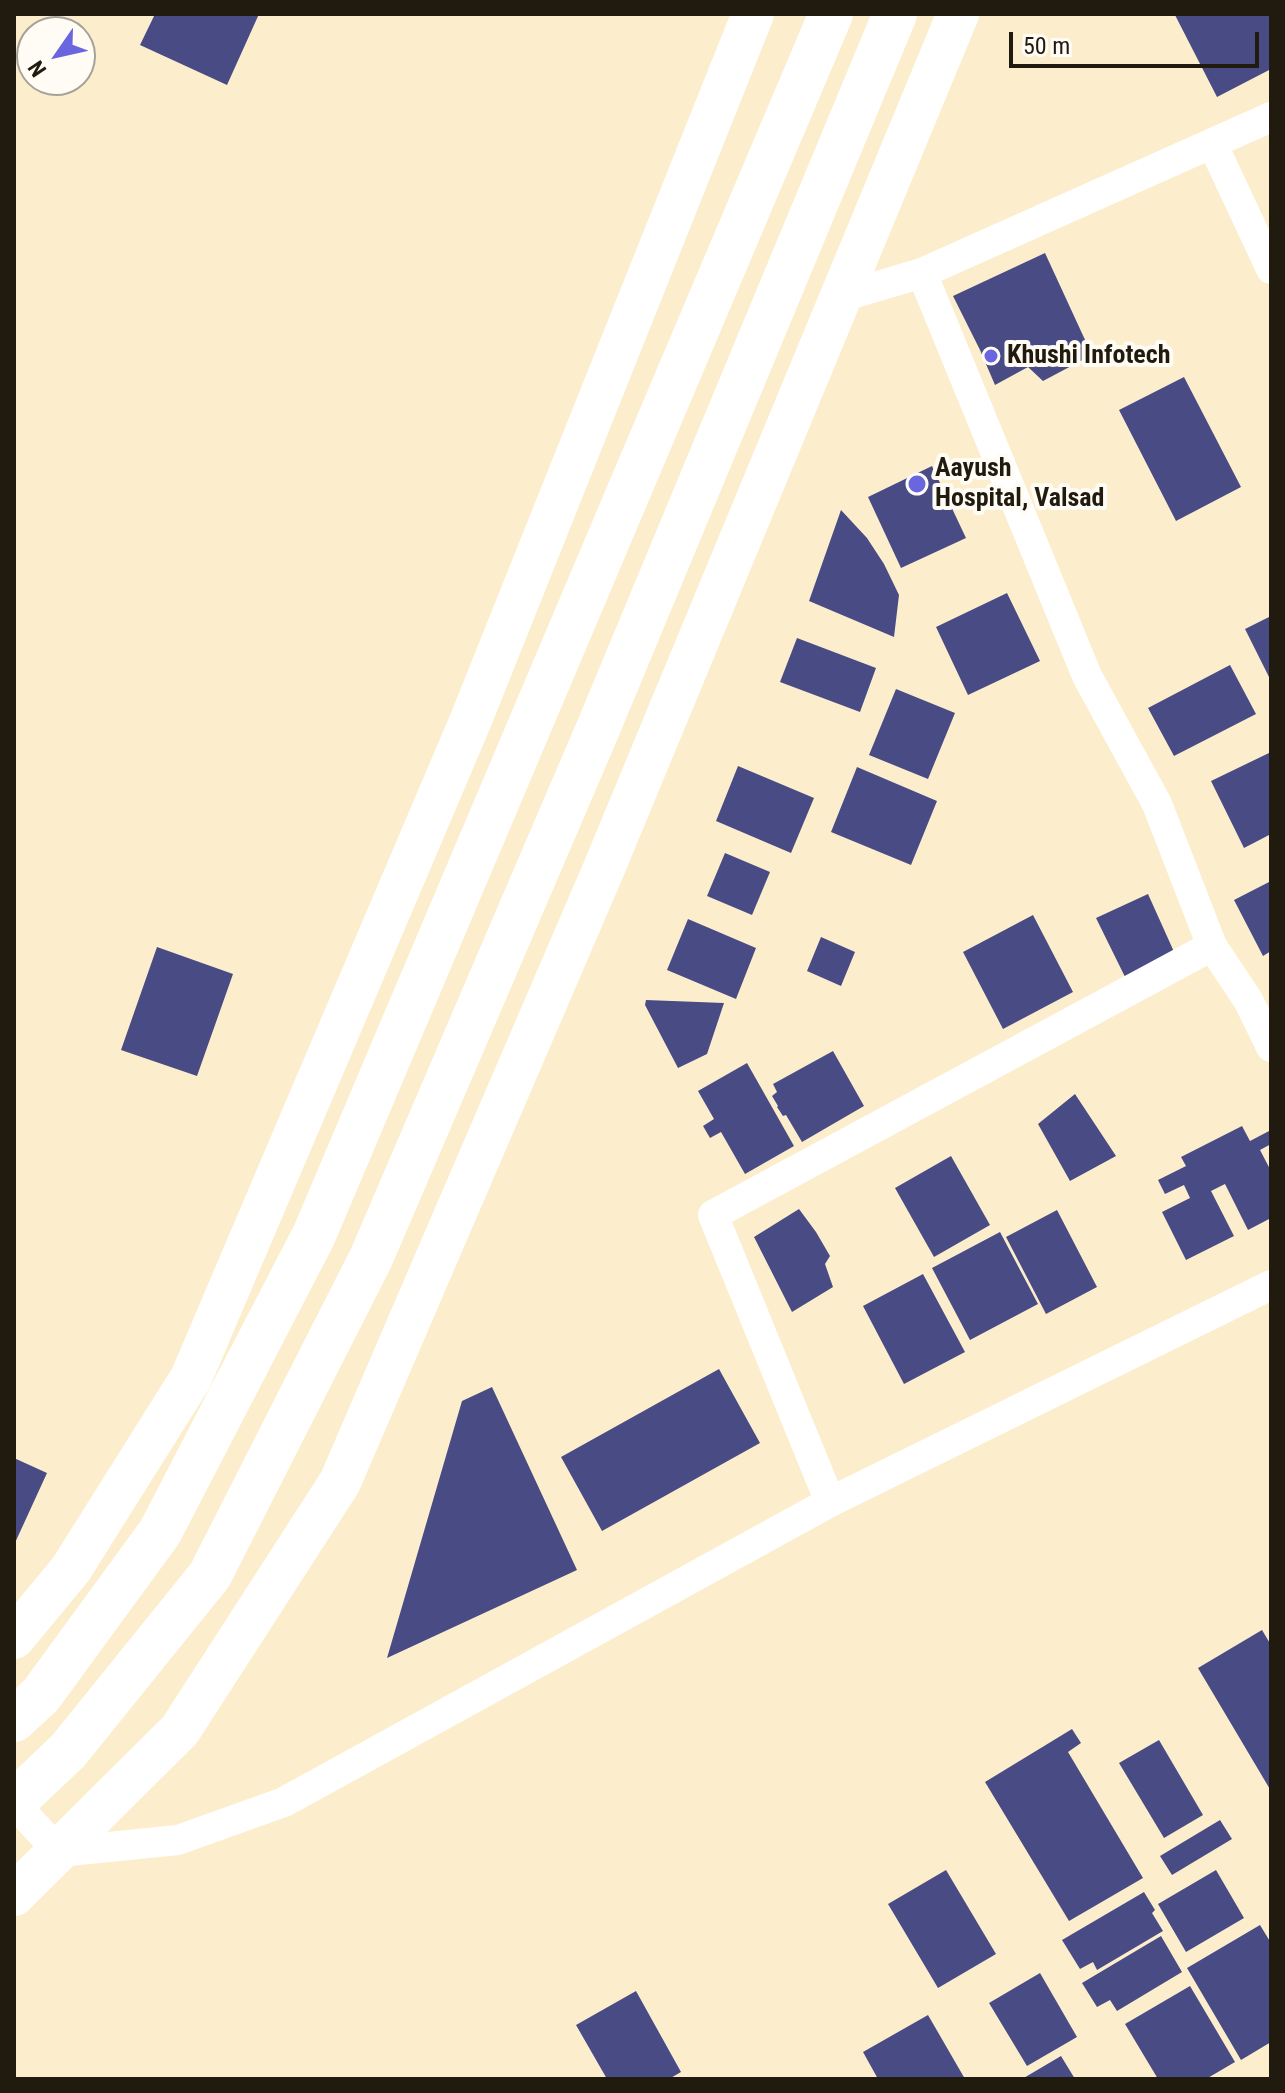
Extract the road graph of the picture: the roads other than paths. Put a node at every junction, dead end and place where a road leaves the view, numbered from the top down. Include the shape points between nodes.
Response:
1 (753, 14) edge
2 (831, 14) edge
3 (895, 14) edge
4 (958, 14) edge
5 (1271, 117) edge
6 (1212, 143) junction
7 (1271, 269) edge
8 (922, 273) junction
9 (841, 297) junction
10 (1212, 946) junction
11 (1271, 1047) edge
12 (1271, 1285) edge
13 (830, 1502) junction
14 (14, 1638) edge
15 (14, 1720) edge
16 (16, 1800) edge
17 (59, 1852) junction
18 (14, 1895) edge

1 - 14 street via 470,722 191,1378 71,1569
2 - 15 highway via 314,1235 160,1532 41,1695
3 - 16 highway via 371,1258 210,1575 68,1751
4 - 9 street
5 - 6 street
6 - 7 street
6 - 8 street
8 - 9 street
8 - 10 street via 1087,676 1157,804
9 - 17 street via 602,873 340,1482 180,1730
10 - 11 street
10 - 13 street via 713,1215
12 - 13 street
13 - 17 street via 284,1802 178,1840
16 - 17 street
17 - 18 street

